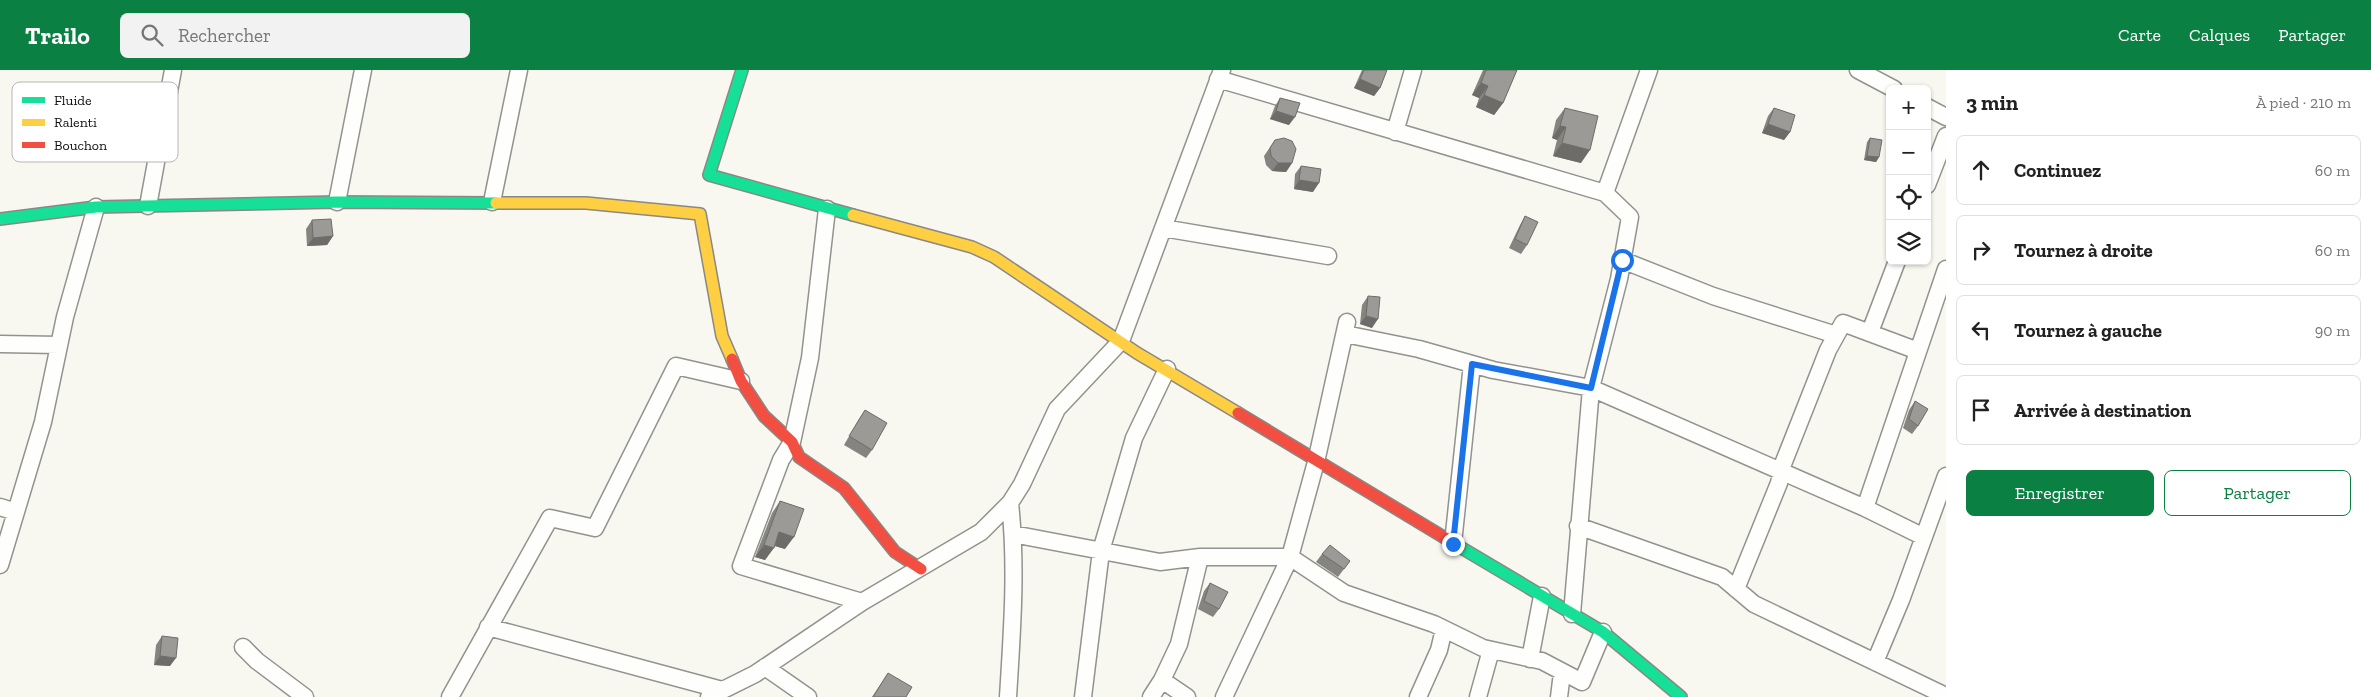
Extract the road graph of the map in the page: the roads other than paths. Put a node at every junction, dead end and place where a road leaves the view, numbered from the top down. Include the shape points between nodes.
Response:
1 (363, 70) edge
2 (519, 70) edge
3 (742, 70) edge
4 (1413, 70) edge
5 (1649, 70) edge
6 (1858, 70) edge
7 (1220, 74) edge
8 (1886, 85) edge
9 (1931, 109) edge
10 (1946, 117) edge
11 (1395, 132) junction
12 (1946, 136) edge
13 (156, 162) edge
14 (1931, 175) edge
15 (1605, 193) junction
16 (337, 202) junction
17 (492, 202) junction
18 (148, 206) junction
19 (96, 207) junction
20 (827, 209) junction
21 (0, 219) edge
22 (1163, 228) junction
23 (1328, 256) dead end
24 (1622, 260) junction
25 (1896, 265) edge
26 (1946, 269) edge
27 (1870, 332) junction
28 (1836, 335) junction
29 (1121, 341) junction
30 (0, 344) edge
31 (59, 345) junction
32 (1918, 351) junction
33 (1472, 364) junction
34 (1167, 369) junction
35 (741, 382) junction
36 (1591, 388) junction
37 (792, 442) junction
38 (1316, 462) junction
39 (1782, 472) junction
40 (1946, 476) edge
41 (1010, 503) junction
42 (0, 508) edge
43 (1865, 508) junction
44 (16, 512) junction
45 (1578, 526) junction
46 (1013, 534) junction
47 (1924, 537) junction
48 (1453, 544) junction
49 (1101, 551) junction
50 (1200, 557) junction
51 (1290, 557) junction
52 (0, 565) edge
53 (921, 569) junction
54 (1736, 589) junction
55 (1542, 596) junction
56 (862, 602) junction
57 (1572, 614) junction
58 (488, 627) junction
59 (1444, 629) junction
60 (1603, 632) junction
61 (243, 647) dead end
62 (1490, 650) junction
63 (1530, 659) junction
64 (1875, 662) junction
65 (765, 667) junction
66 (1562, 673) junction
67 (1162, 680) junction
68 (716, 694) edge
69 (1679, 696) edge
70 (1946, 696) edge
71 (305, 697) edge
72 (450, 697) edge
73 (808, 697) edge
74 (1008, 697) edge
75 (1083, 697) edge
76 (1151, 697) edge
77 (1187, 697) edge
78 (1224, 697) edge
79 (1418, 697) edge
80 (1478, 697) edge
81 (1559, 697) edge

1 - 16 street
2 - 17 street
3 - 20 street via 709,175
4 - 11 street
5 - 15 street
6 - 8 street
7 - 11 street
7 - 22 street
9 - 10 street
11 - 15 street
12 - 14 street
13 - 18 street
15 - 24 street via 1630,217
16 - 17 street
16 - 18 street
17 - 35 street via 586,203 700,214 722,336
18 - 19 street
19 - 21 street
19 - 31 street
20 - 29 street via 987,253
20 - 37 street via 810,358
22 - 23 street
22 - 29 street
24 - 28 street via 1713,296
24 - 36 street
25 - 27 street
26 - 32 street
27 - 28 street via 1843,323
27 - 32 street
28 - 39 street
29 - 34 street
29 - 41 street via 1057,409
30 - 31 street
31 - 44 street via 43,422
32 - 43 street
33 - 36 street
33 - 38 street via 1346,328
33 - 48 street
34 - 38 street
34 - 49 street via 1134,438
35 - 37 street via 764,416
35 - 58 street via 676,366 595,528 550,518
36 - 39 street
36 - 45 street
37 - 53 street via 799,457 844,488 895,552
37 - 56 street via 781,460 741,566
38 - 48 street
38 - 51 street
39 - 43 street
39 - 54 street
40 - 47 street
41 - 46 street
41 - 53 street via 982,532
42 - 44 street
43 - 47 street
44 - 52 street
45 - 54 street via 1722,577
45 - 57 street
46 - 49 street
46 - 74 street
47 - 64 street
48 - 55 street
49 - 50 street via 1160,562
49 - 75 street
50 - 51 street
50 - 67 street via 1178,644
51 - 59 street via 1344,593
51 - 78 street
53 - 56 street
54 - 64 street via 1754,604
55 - 57 street
55 - 63 street
56 - 65 street
57 - 60 street
58 - 68 street
58 - 72 street
59 - 62 street
59 - 79 street via 1439,650
60 - 66 street via 1582,682
60 - 69 street
61 - 71 street via 256,661
62 - 63 street
62 - 80 street
63 - 66 street via 1542,661
64 - 70 street
65 - 68 street
65 - 73 street
66 - 81 street
67 - 76 street
67 - 77 street

